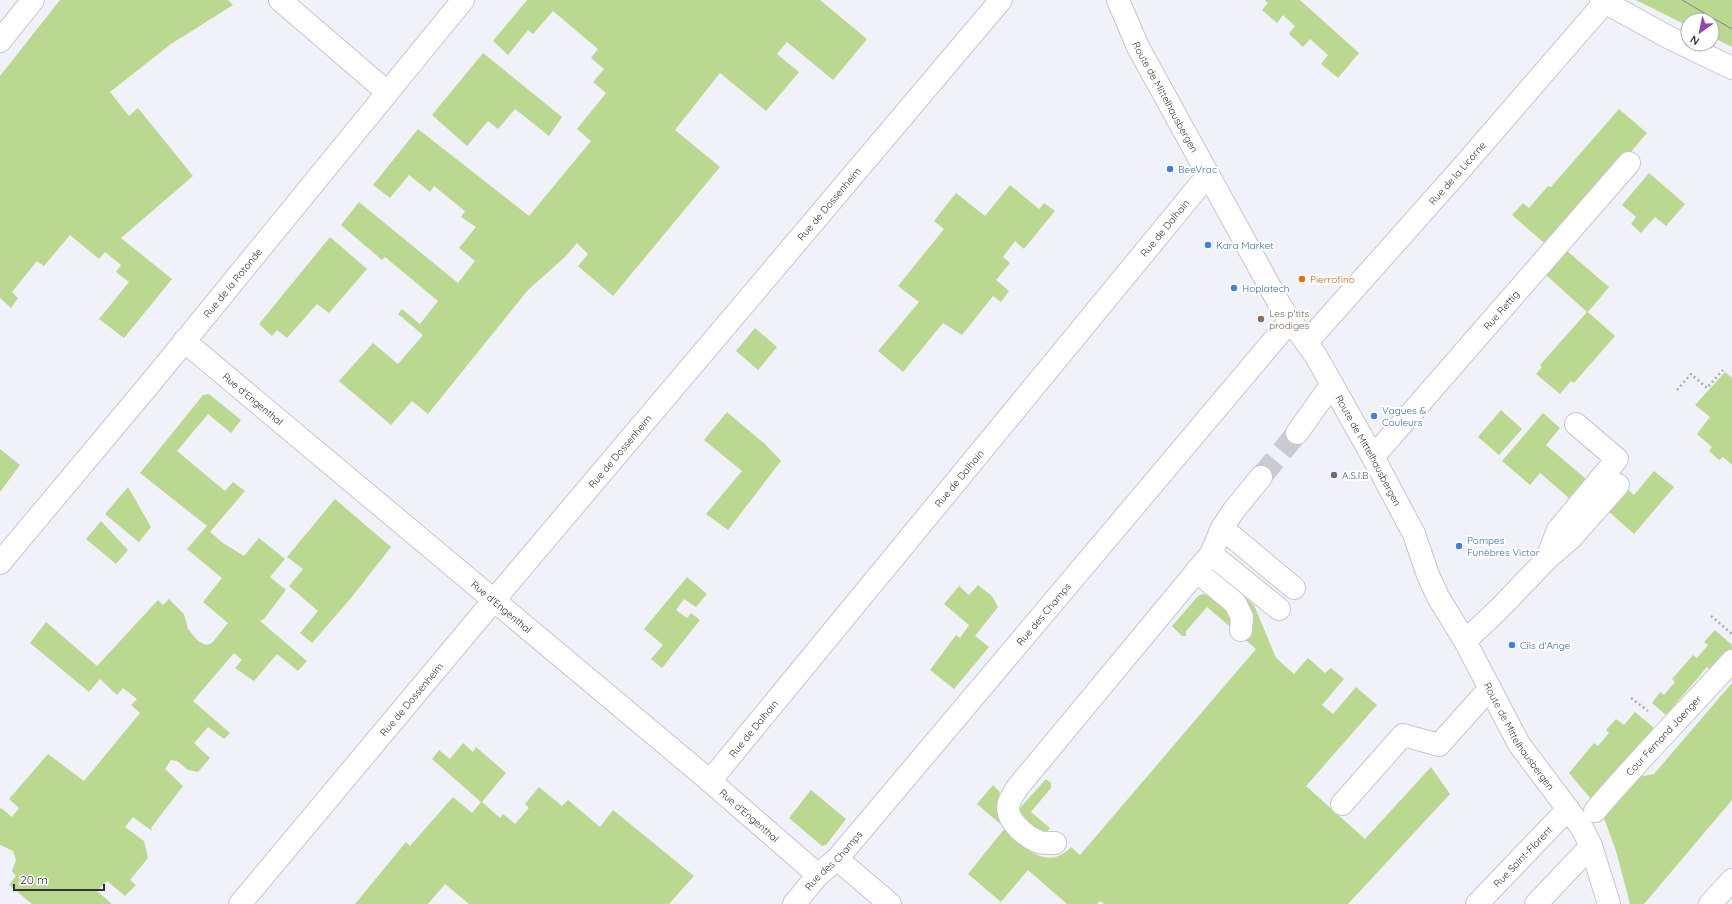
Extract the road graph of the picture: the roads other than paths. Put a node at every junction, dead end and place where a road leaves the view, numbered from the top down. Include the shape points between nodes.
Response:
1 (33, 0) edge
2 (280, 0) edge
3 (463, 0) edge
4 (1001, 0) edge
5 (1118, 0) edge
6 (1603, 1) edge
7 (0, 41) edge
8 (1732, 68) edge
9 (387, 92) junction
10 (1629, 163) dead end
11 (1208, 175) junction
12 (1290, 321) junction
13 (184, 341) junction
14 (1307, 342) junction
15 (1332, 384) junction
16 (1576, 424) dead end
17 (1296, 433) tunnel mouth
18 (1373, 458) junction
19 (1260, 477) tunnel mouth
20 (1618, 485) dead end
21 (1222, 528) junction
22 (1211, 554) junction
23 (1546, 560) junction
24 (0, 563) edge
25 (1196, 571) junction
26 (1294, 588) dead end
27 (494, 600) junction
28 (1279, 609) dead end
29 (1240, 630) dead end
30 (1465, 641) junction
31 (1732, 661) edge
32 (1490, 688) junction
33 (710, 781) junction
34 (1342, 804) dead end
35 (1568, 809) junction
36 (1595, 811) dead end
37 (1055, 843) dead end
38 (1591, 846) junction
39 (837, 859) junction
40 (818, 875) junction
41 (1732, 880) edge
42 (240, 904) edge
43 (794, 904) edge
44 (890, 904) edge
45 (1477, 904) edge
46 (1536, 904) edge
47 (1609, 904) edge
48 (1710, 904) edge

1 - 7 street
2 - 9 street
3 - 9 street, Rue de la Rotonde
4 - 27 street, Rue de Dossenheim
5 - 11 street, Route de Mittelhausbergen via 1138,48
6 - 8 street via 1668,38
6 - 14 street, Rue de la Licorne via 1459,171
9 - 13 street, Rue de la Rotonde
10 - 18 street, Rue Rettig
11 - 12 street, Route de Mittelhausbergen
11 - 33 street, Rue de Dalhain
12 - 14 street, Route de Mittelhausbergen
12 - 39 street, Rue des Champs
13 - 24 street, Rue de la Rotonde
13 - 27 street, Rue d'Engenthal
14 - 15 street, Route de Mittelhausbergen
15 - 17 street
15 - 18 street, Route de Mittelhausbergen
16 - 23 street via 1617,459 1558,530
18 - 30 street, Route de Mittelhausbergen via 1414,534 1438,597
19 - 21 street
20 - 23 street via 1571,538
21 - 22 street
21 - 26 street
22 - 25 street
22 - 28 street
23 - 30 street
25 - 29 street via 1235,603 1242,617
25 - 37 street via 1017,788 1011,799 1008,808 1014,823 1036,841 1045,844
27 - 33 street, Rue d'Engenthal
27 - 42 street, Rue de Dossenheim
30 - 32 street, Route de Mittelhausbergen
31 - 36 street, Cour Fernand Jaenger
32 - 34 street via 1439,744 1403,736
32 - 35 street, Route de Mittelhausbergen via 1530,760
33 - 40 street, Rue d'Engenthal
35 - 38 street, Route de Mittelhausbergen
35 - 45 street, Rue Saint-Florent
38 - 46 street
38 - 47 street, Route de Mittelhausbergen
39 - 40 street, Rue des Champs
39 - 44 street
40 - 43 street, Rue des Champs
41 - 48 street

